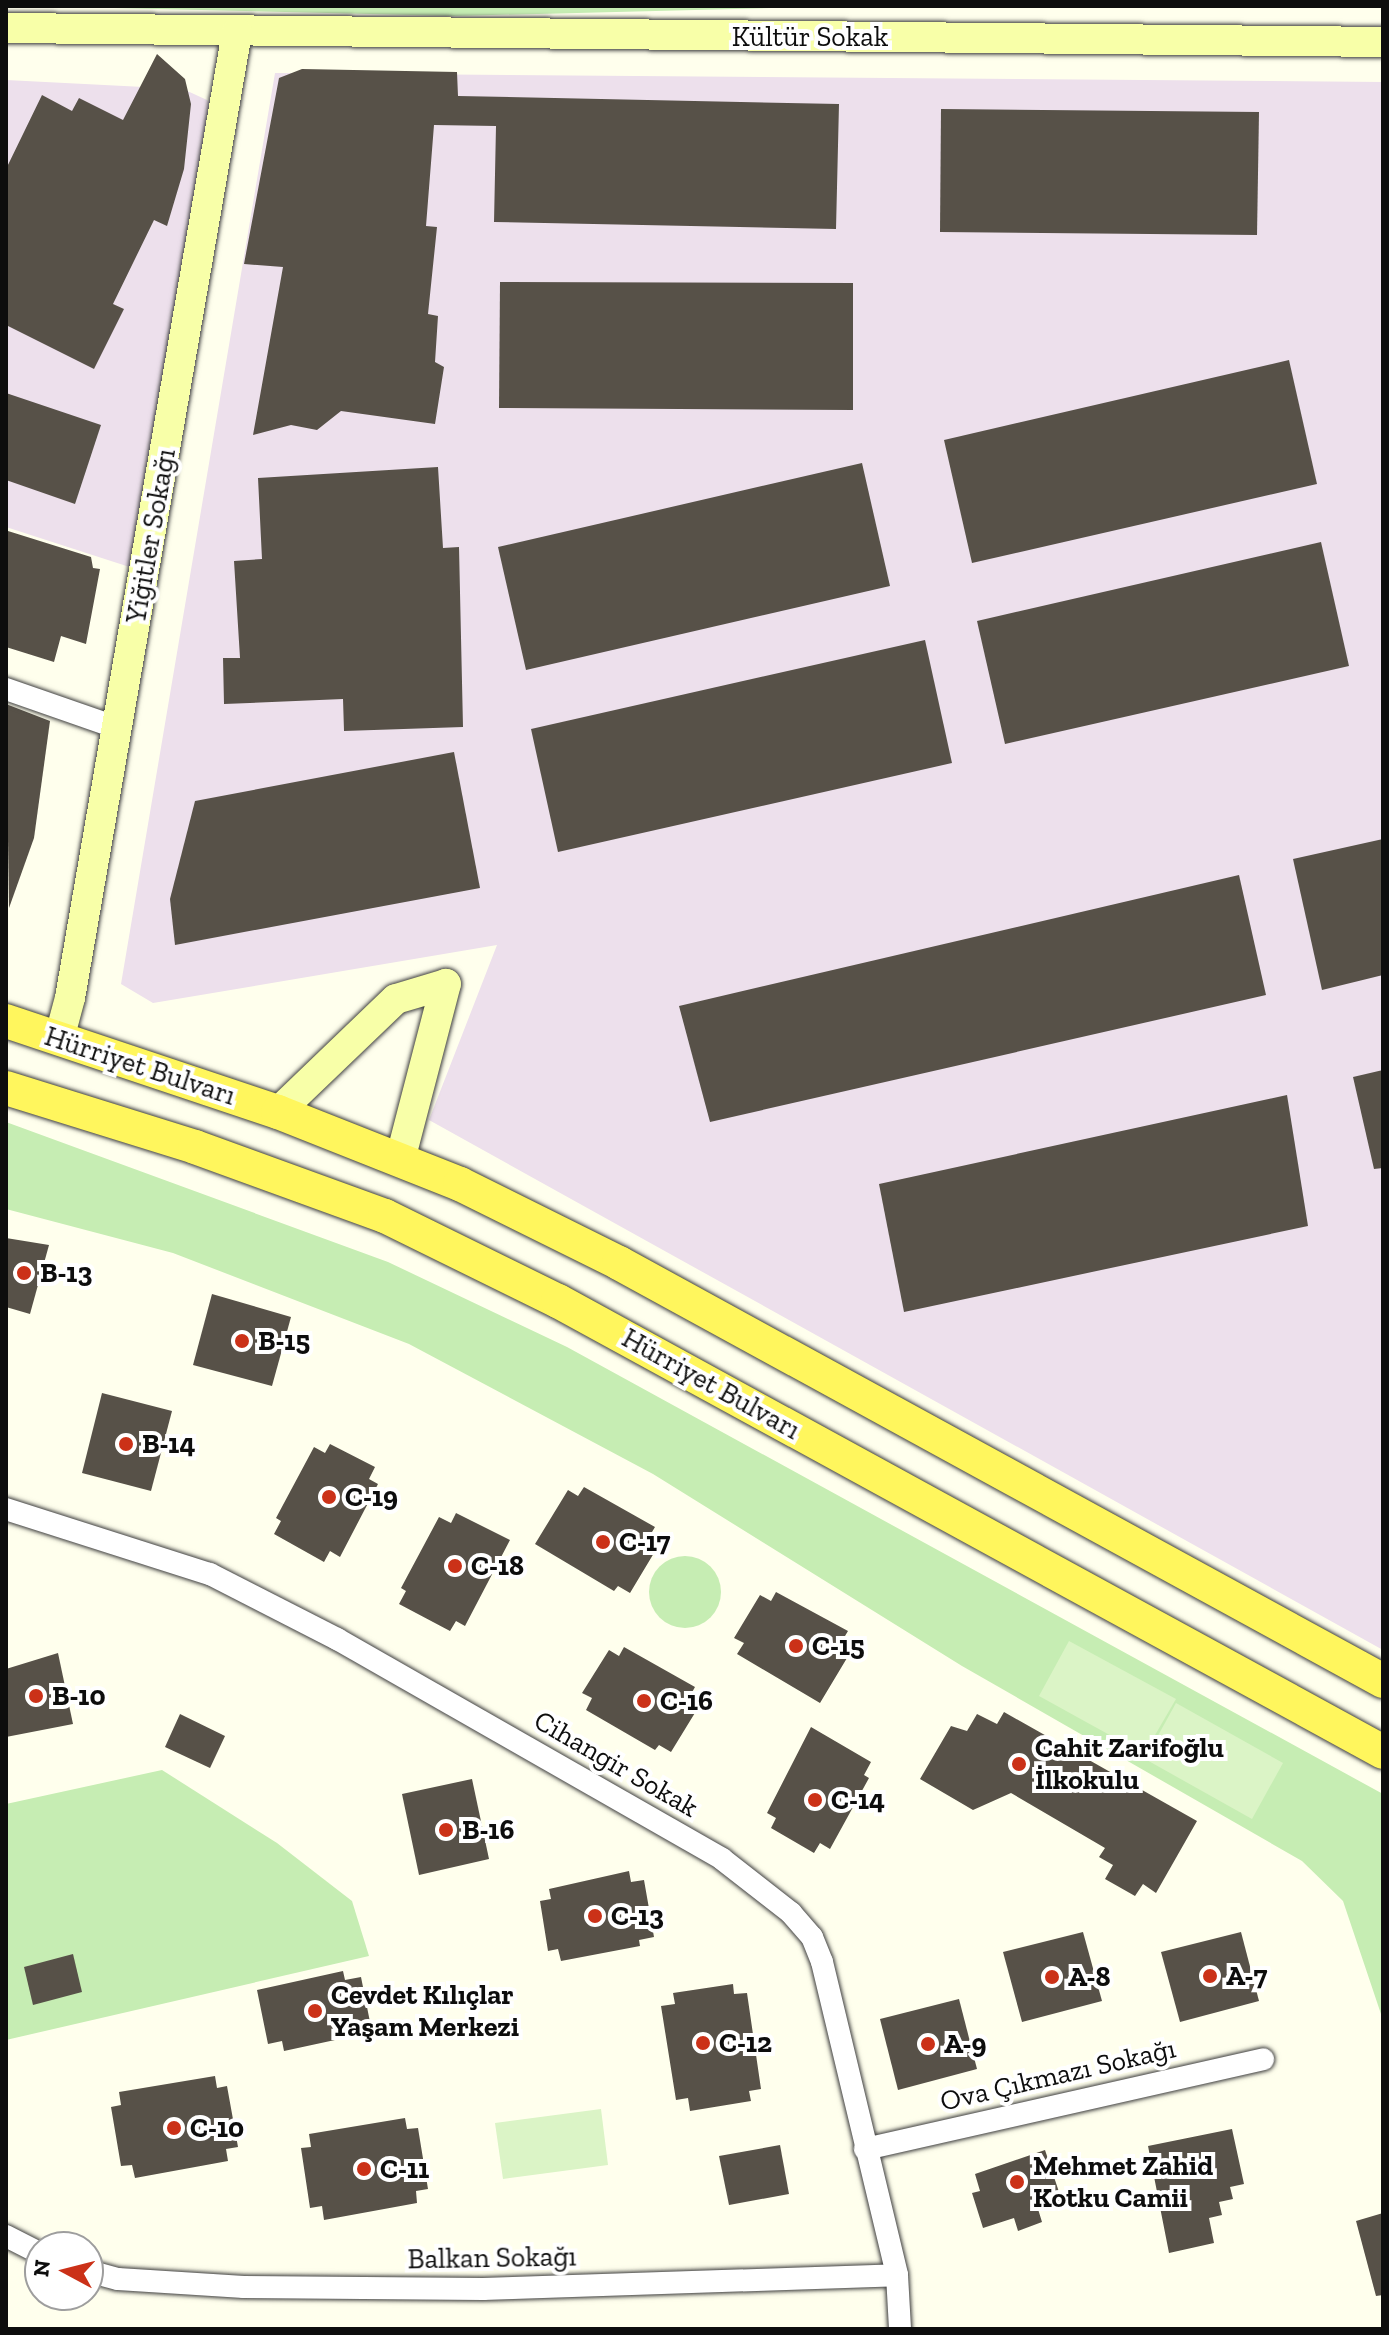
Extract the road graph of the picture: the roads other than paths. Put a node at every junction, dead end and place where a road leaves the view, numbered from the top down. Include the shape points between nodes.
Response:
1 (6, 28) edge
2 (237, 32) junction
3 (1383, 42) edge
4 (6, 689) edge
5 (118, 728) junction
6 (6, 1021) edge
7 (59, 1039) junction
8 (6, 1088) edge
9 (278, 1112) junction
10 (400, 1160) junction
11 (6, 1509) edge
12 (1383, 1681) edge
13 (1383, 1752) edge
14 (1263, 2059) dead end
15 (865, 2149) junction
16 (6, 2236) edge
17 (24, 2245) edge
18 (104, 2275) edge
19 (897, 2275) junction
20 (900, 2329) edge

1 - 2 street, Kültür Sokak
2 - 3 street, Kültür Sokak
2 - 5 street, Yiğitler Sokağı
4 - 5 street
5 - 7 street, Yiğitler Sokağı
6 - 7 main road, Hürriyet Bulvarı
7 - 9 main road, Hürriyet Bulvarı
8 - 13 main road, Hürriyet Bulvarı via 195,1147 385,1216 558,1301
9 - 10 main road, Hürriyet Bulvarı
9 - 10 street via 396,999 446,984
10 - 12 main road, Hürriyet Bulvarı via 619,1263
11 - 15 street, Cihangir Sokak via 210,1574 337,1639 722,1859 791,1913 812,1937
14 - 15 street, Ova Çıkmazı Sokağı
15 - 19 street, Cihangir Sokak
16 - 17 street
18 - 19 street, Balkan Sokağı via 244,2287 483,2289
19 - 20 street, Cihangir Sokak

